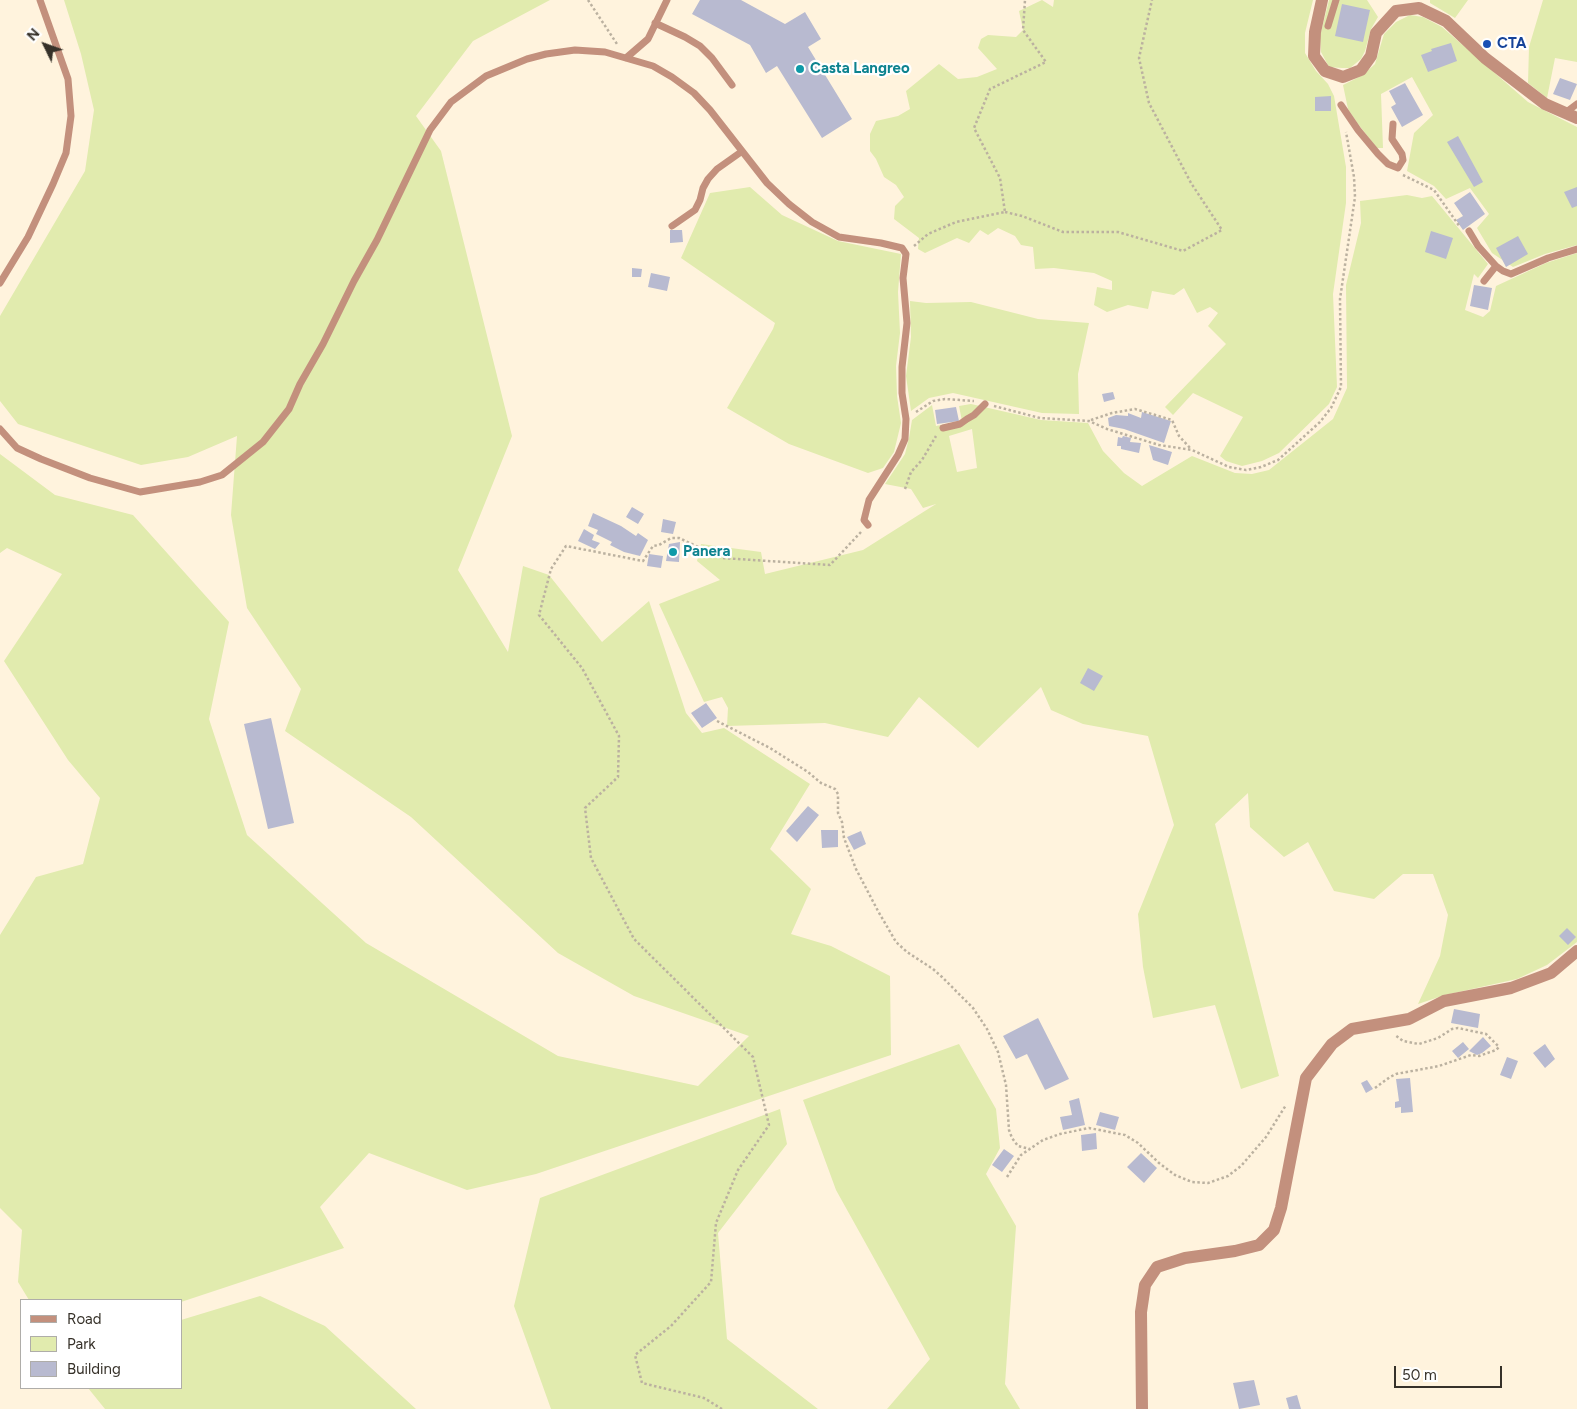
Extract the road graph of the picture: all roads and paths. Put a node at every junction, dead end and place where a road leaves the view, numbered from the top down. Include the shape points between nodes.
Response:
1 (40, 0) edge
2 (588, 0) edge
3 (667, 0) edge
4 (1025, 0) edge
5 (1152, 0) edge
6 (1322, 0) edge
7 (1336, 0) edge
8 (655, 23) junction
9 (1328, 26) dead end
10 (626, 58) junction
11 (732, 85) dead end
12 (1577, 104) edge
13 (1341, 105) joint
14 (1571, 116) edge
15 (1393, 124) dead end
16 (741, 152) junction
17 (1398, 168) junction
18 (1005, 212) junction
19 (672, 226) dead end
20 (1469, 231) dead end
21 (1473, 239) junction
22 (1577, 249) edge
23 (906, 254) junction
24 (1496, 266) junction
25 (1484, 281) dead end
26 (0, 283) edge
27 (985, 404) junction
28 (906, 418) junction
29 (1089, 420) junction
30 (943, 428) joint
31 (0, 429) edge
32 (1192, 450) junction
33 (905, 489) dead end
34 (868, 525) joint
35 (717, 721) dead end
36 (1577, 951) edge
37 (1384, 1023) junction
38 (1375, 1088) dead end
39 (1288, 1103) dead end
40 (1030, 1149) junction
41 (1007, 1177) dead end
42 (722, 1409) edge
43 (1142, 1409) edge

1 - 26 lane via 68,78 71,116 66,153 28,237
2 - 10 path
3 - 8 lane
4 - 18 path via 1023,30 1046,62 990,89 974,128 1000,178
5 - 18 path via 1139,58 1149,103 1191,183 1222,230 1183,251 1118,232 1063,232
6 - 14 street via 1314,56 1325,71 1343,77 1361,70 1371,56 1376,33 1396,11 1419,8 1446,21 1485,58 1545,104
7 - 9 lane
8 - 10 lane via 648,39
8 - 11 lane via 700,46
10 - 16 lane via 653,66 694,93
10 - 31 lane via 605,52 575,50 526,58 486,76 451,102 430,130 289,409 264,442 222,475 140,492 40,459 17,448
12 - 14 lane
13 - 17 lane via 1378,154
13 - 32 path via 1355,197 1340,299 1341,388 1320,422 1278,460 1246,470 1229,467
15 - 17 lane via 1392,139 1403,160
16 - 19 lane via 717,169 703,188 695,210
16 - 23 lane via 767,183 812,222 840,237 902,248
17 - 21 path via 1402,175 1434,190
18 - 23 path via 956,222 928,234
20 - 21 lane
21 - 24 lane
22 - 24 lane via 1511,274
23 - 28 lane via 902,278 907,323 902,367
24 - 25 lane
27 - 28 path via 972,400 933,401
27 - 29 path via 1040,418
27 - 30 lane via 960,424
28 - 34 lane via 905,439 898,455 869,500 864,520
29 - 32 path via 1159,445
29 - 32 path via 1134,409 1172,420 1179,436
30 - 33 path via 911,472
34 - 42 path via 830,565 722,558 679,538 670,538 653,546 643,562 566,546 551,569 539,615 582,668 619,736 618,777 585,808 591,858 634,939 753,1057 769,1125 738,1170 716,1223 712,1282 671,1326 635,1355 642,1383 704,1398
35 - 40 path via 770,748 821,783 836,789 844,838 878,911 896,942 942,977 973,1008 987,1029 998,1052 1006,1085 1009,1130 1018,1146
36 - 37 street via 1551,973 1511,988 1444,1001 1408,1019
37 - 38 path via 1398,1037 1411,1043 1438,1038 1458,1028 1486,1034 1499,1047 1479,1056 1471,1055 1439,1066 1396,1074
37 - 43 street via 1352,1029 1332,1044 1306,1078 1274,1230 1259,1245 1185,1258 1157,1267 1144,1285 1141,1312
39 - 40 path via 1266,1137 1240,1166 1228,1176 1208,1183 1192,1182 1175,1175 1138,1143 1118,1133 1089,1128 1051,1137
40 - 41 path via 1020,1156

